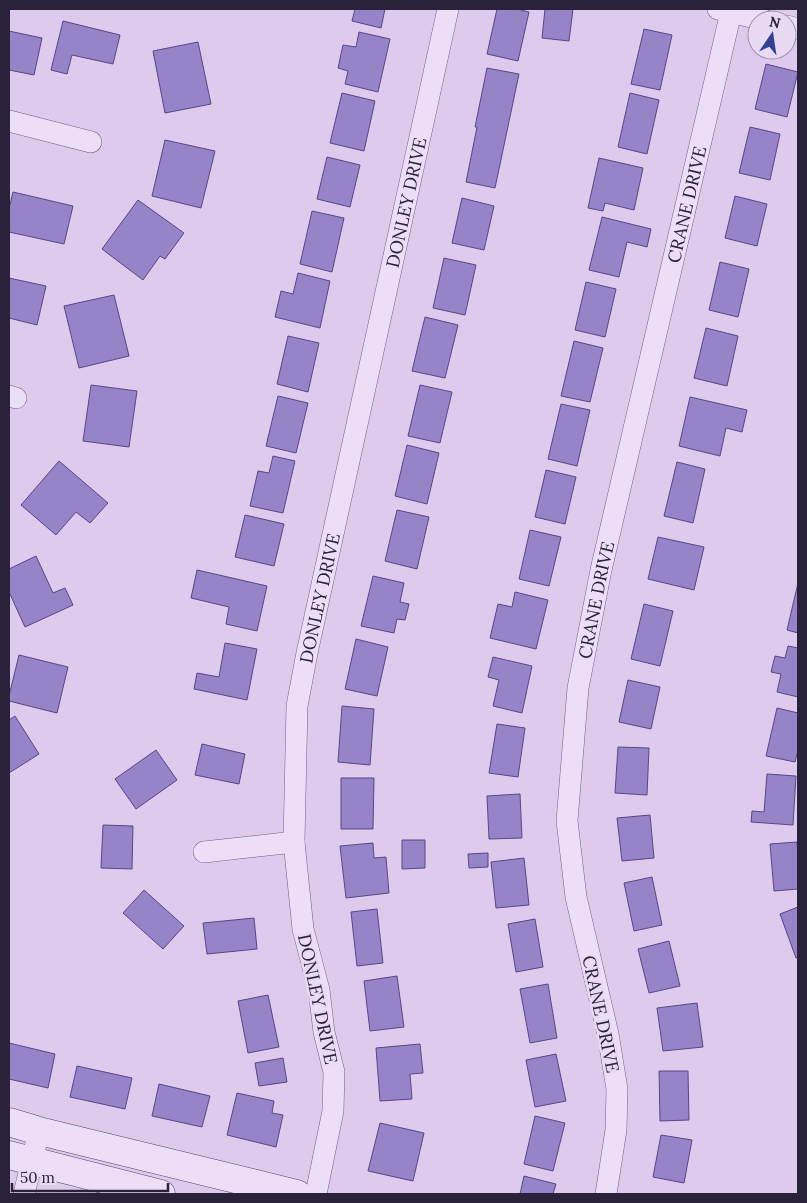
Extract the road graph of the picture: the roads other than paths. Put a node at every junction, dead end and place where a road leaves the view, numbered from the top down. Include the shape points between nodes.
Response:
1 (448, 9) edge
2 (724, 10) edge
3 (747, 16) edge
4 (9, 121) edge
5 (91, 142) dead end
6 (294, 842) junction
7 (204, 852) dead end
8 (9, 1122) edge
9 (40, 1131) junction
10 (20, 1158) edge
11 (24, 1194) edge
12 (161, 1194) edge
13 (298, 1194) edge
14 (316, 1194) edge
15 (606, 1194) edge

1 - 6 street, DONLEY DRIVE via 297,706
2 - 3 street
2 - 15 street, CRANE DRIVE via 578,688 567,821 576,897 608,1034 617,1089 616,1130
4 - 5 street
6 - 7 street
6 - 14 street, DONLEY DRIVE via 303,928 319,990 324,1032 334,1072 333,1112
8 - 9 main road
9 - 10 street
9 - 13 main road
10 - 11 street
10 - 12 main road

